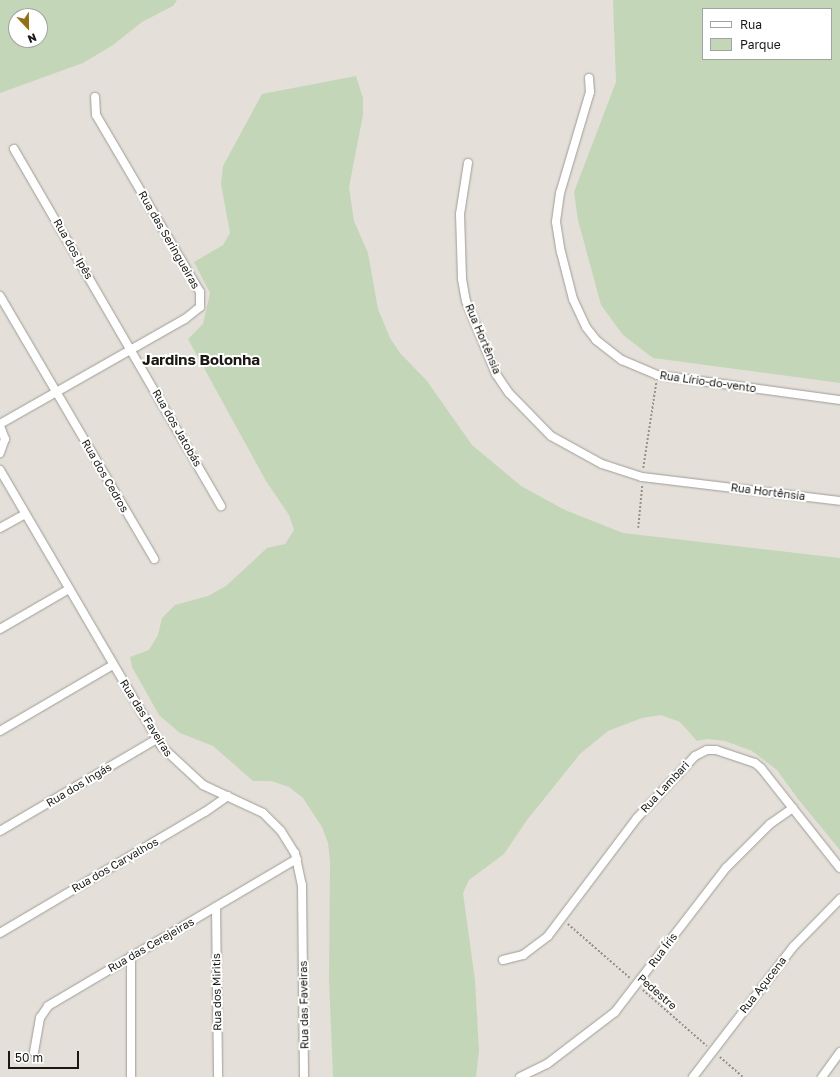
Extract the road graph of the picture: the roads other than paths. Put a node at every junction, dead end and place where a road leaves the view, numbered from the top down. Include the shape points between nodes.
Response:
1 (589, 78) dead end
2 (95, 97) dead end
3 (14, 149) dead end
4 (468, 163) dead end
5 (0, 296) edge
6 (132, 350) junction
7 (56, 392) junction
8 (840, 400) edge
9 (0, 425) edge
10 (0, 453) edge
11 (0, 470) edge
12 (840, 500) edge
13 (221, 506) dead end
14 (25, 514) junction
15 (0, 528) edge
16 (154, 560) dead end
17 (69, 589) junction
18 (0, 629) edge
19 (113, 665) junction
20 (0, 731) edge
21 (157, 739) junction
22 (228, 796) junction
23 (792, 808) junction
24 (0, 831) edge
25 (297, 859) junction
26 (840, 868) edge
27 (840, 899) edge
28 (216, 907) junction
29 (0, 933) edge
30 (131, 956) junction
31 (503, 960) dead end
32 (34, 1052) dead end
33 (840, 1052) edge
34 (132, 1077) edge
35 (218, 1077) edge
36 (304, 1077) edge
37 (520, 1077) edge
38 (693, 1077) edge
39 (822, 1077) edge

1 - 8 street, Rua Lírio-do-vento via 590,92 557,210 561,252 573,299 586,327 596,340 622,360 657,375
2 - 6 street, Rua das Seringueiras via 96,115 201,298 200,307 195,313
3 - 6 street, Rua dos Ipês
4 - 12 street, Rua Hortênsia via 460,214 462,279 475,324 496,374 509,393 551,436 602,464 642,477
5 - 7 street, Rua dos Cedros
6 - 7 street, Rua das Seringueiras
6 - 13 street, Rua dos Jatobás
7 - 9 street, Rua das Seringueiras
7 - 16 street, Rua dos Cedros
9 - 10 street via 5,439
11 - 14 street, Rua das Faveiras
14 - 15 street
14 - 17 street, Rua das Faveiras
17 - 18 street
17 - 19 street, Rua das Faveiras
19 - 20 street
19 - 21 street, Rua das Faveiras
21 - 22 street, Rua das Faveiras via 190,775 203,785
21 - 24 street, Rua dos Ingás
22 - 25 street, Rua das Faveiras via 251,806 273,822 288,841
22 - 29 street, Rua dos Carvalhos
23 - 26 street, Rua Lambari
23 - 31 street, Rua Lambari via 768,774 755,763 716,750 700,752 636,818 548,936 523,955
23 - 37 street, Rua Íris via 770,824 726,868 615,1012 547,1064
25 - 28 street, Rua das Cerejeiras
25 - 36 street, Rua das Faveiras via 302,885
27 - 38 street, Rua Açucena via 794,946
28 - 30 street, Rua das Cerejeiras
28 - 35 street, Rua dos Miritis
30 - 32 street, Rua das Cerejeiras via 48,1006 40,1018
30 - 34 street
33 - 39 street

